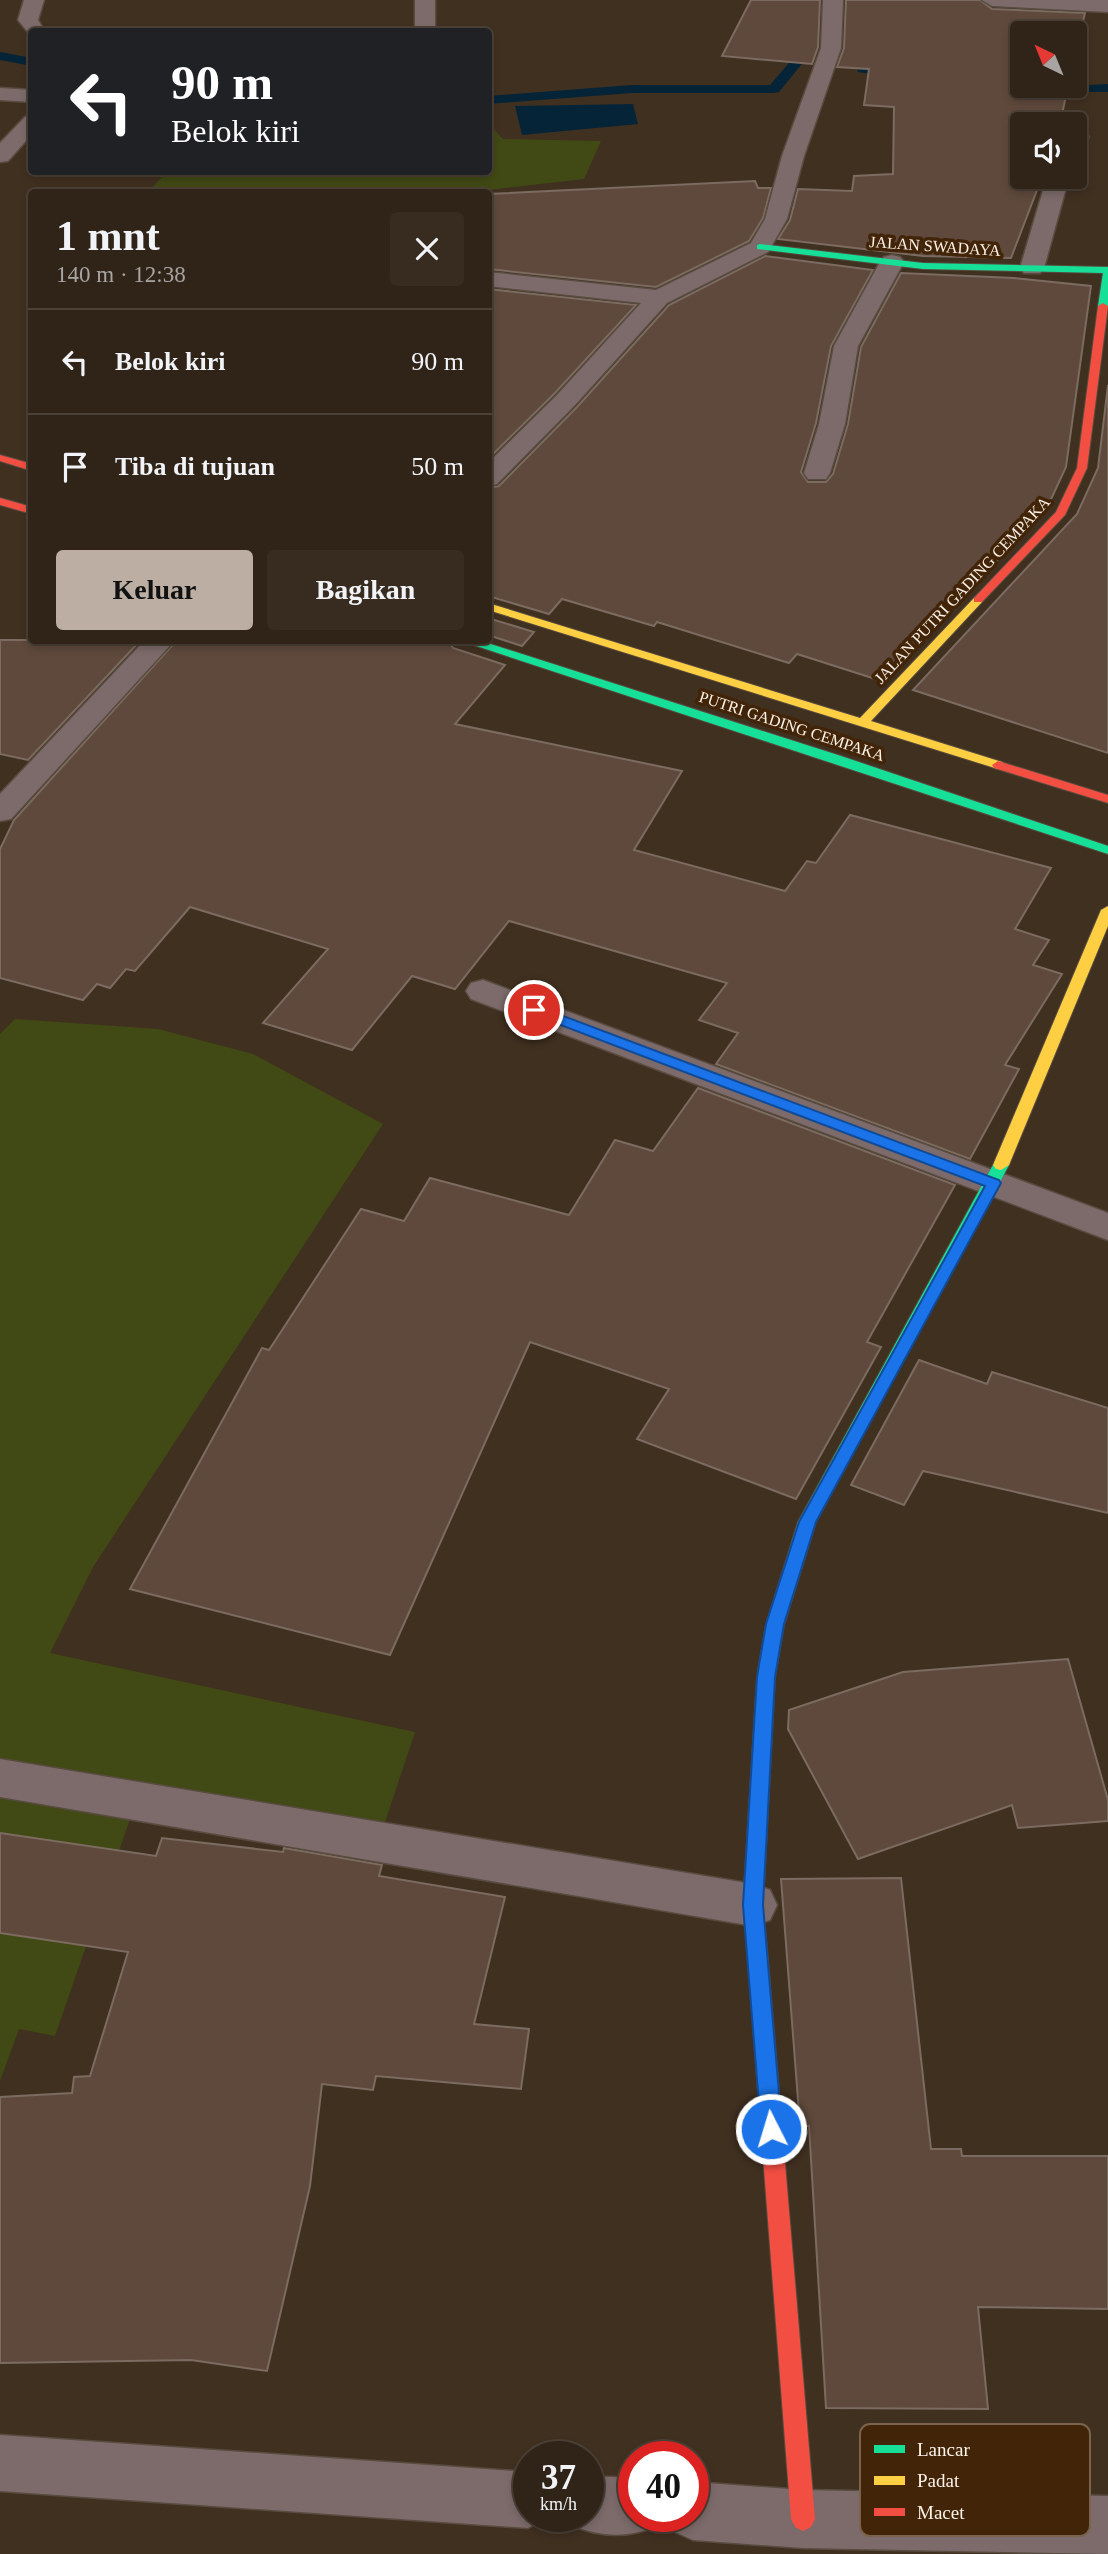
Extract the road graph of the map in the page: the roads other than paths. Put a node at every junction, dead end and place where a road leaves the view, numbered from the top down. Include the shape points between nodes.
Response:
1 (34, 0) edge
2 (425, 0) edge
3 (833, 0) edge
4 (992, 0) edge
5 (1108, 6) edge
6 (33, 28) edge
7 (425, 28) edge
8 (0, 94) edge
9 (28, 96) edge
10 (28, 125) edge
11 (0, 156) edge
12 (1055, 189) edge
13 (760, 247) junction
14 (892, 262) junction
15 (1032, 268) junction
16 (1108, 271) edge
17 (492, 279) edge
18 (659, 298) junction
19 (0, 458) edge
20 (28, 467) edge
21 (817, 473) dead end
22 (492, 474) edge
23 (0, 501) edge
24 (28, 510) edge
25 (492, 607) edge
26 (157, 644) edge
27 (477, 644) edge
28 (864, 721) junction
29 (1108, 799) edge
30 (0, 812) edge
31 (1108, 850) edge
32 (1108, 909) edge
33 (483, 991) dead end
34 (993, 1183) junction
35 (1108, 1227) edge
36 (0, 1778) edge
37 (753, 1905) junction
38 (0, 2463) edge
39 (513, 2499) edge
40 (709, 2512) edge
41 (803, 2519) junction
42 (860, 2520) edge
43 (1090, 2525) edge
44 (1108, 2525) edge

1 - 6 street via 28,20
2 - 7 street
3 - 13 street via 831,48 776,219
4 - 5 street
8 - 9 street
10 - 11 street
12 - 15 street
13 - 14 street, JALAN SWADAYA
13 - 18 street
14 - 15 street, JALAN SWADAYA
14 - 21 street via 846,346 832,424
15 - 16 street, JALAN SWADAYA
16 - 28 street, JALAN PUTRI GADING CEMPAKA via 1082,468 1061,513
17 - 18 street
18 - 22 street
19 - 20 street
23 - 24 street
25 - 28 street, PUTRI GADING CEMPAKA
26 - 30 street
27 - 31 street, PUTRI GADING CEMPAKA
28 - 29 street, PUTRI GADING CEMPAKA
32 - 34 street
33 - 34 street
34 - 35 street
34 - 37 street via 807,1522 775,1624 766,1677
36 - 37 street
37 - 41 street
38 - 39 street
40 - 41 street
41 - 42 street
43 - 44 street

